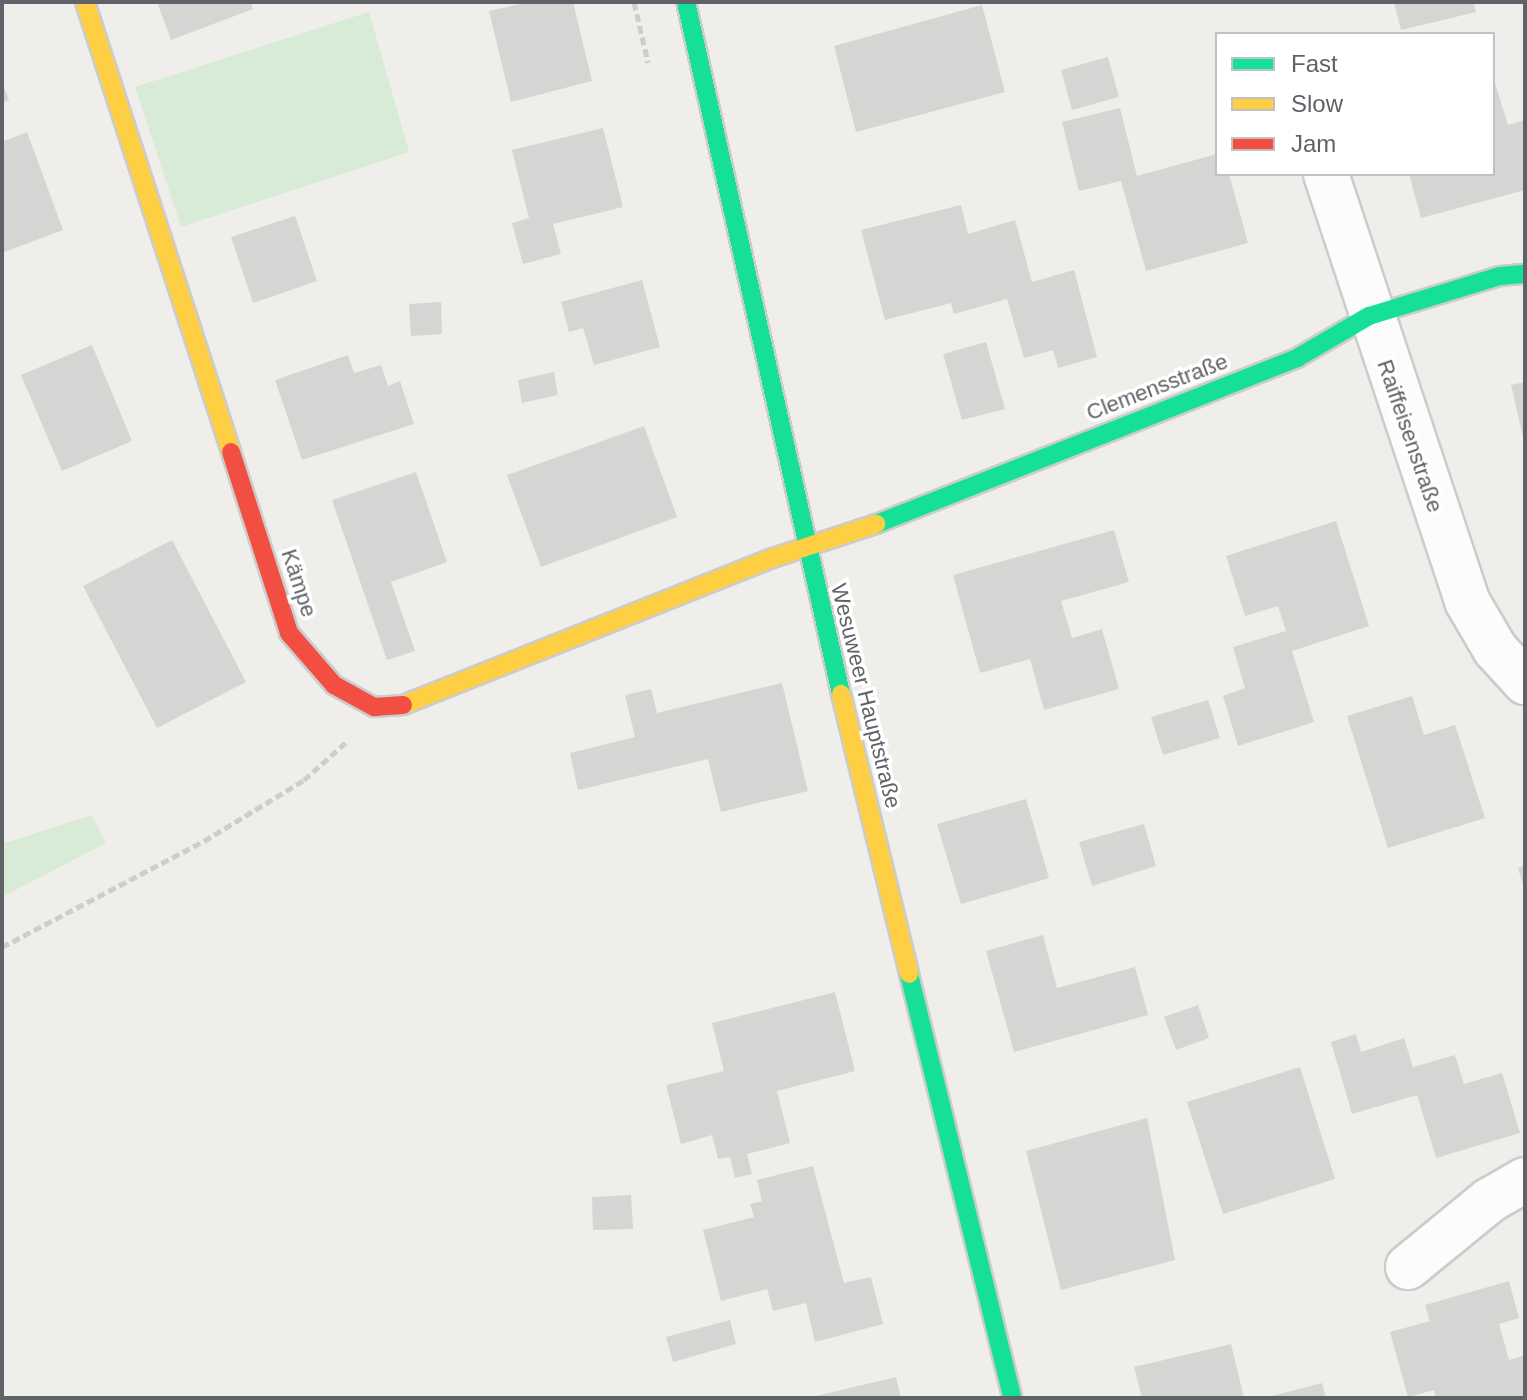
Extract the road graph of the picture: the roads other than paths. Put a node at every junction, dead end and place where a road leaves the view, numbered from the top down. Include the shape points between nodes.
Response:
1 (85, 2) edge
2 (686, 2) edge
3 (1327, 176) edge
4 (1525, 274) edge
5 (1369, 316) junction
6 (806, 551) junction
7 (1525, 682) edge
8 (1525, 1180) edge
9 (1408, 1267) dead end
10 (1012, 1398) edge

1 - 6 street, Kämpe via 289,633 334,685 374,707 413,704 770,559
2 - 6 street, Wesuweer Hauptstraße
3 - 5 street, Raiffeisenstraße
4 - 5 street, Clemensstraße via 1500,276
5 - 6 street, Clemensstraße via 1297,358
5 - 7 street, Raiffeisenstraße via 1467,601 1495,649
6 - 10 street, Wesuweer Hauptstraße
8 - 9 street via 1455,1226

